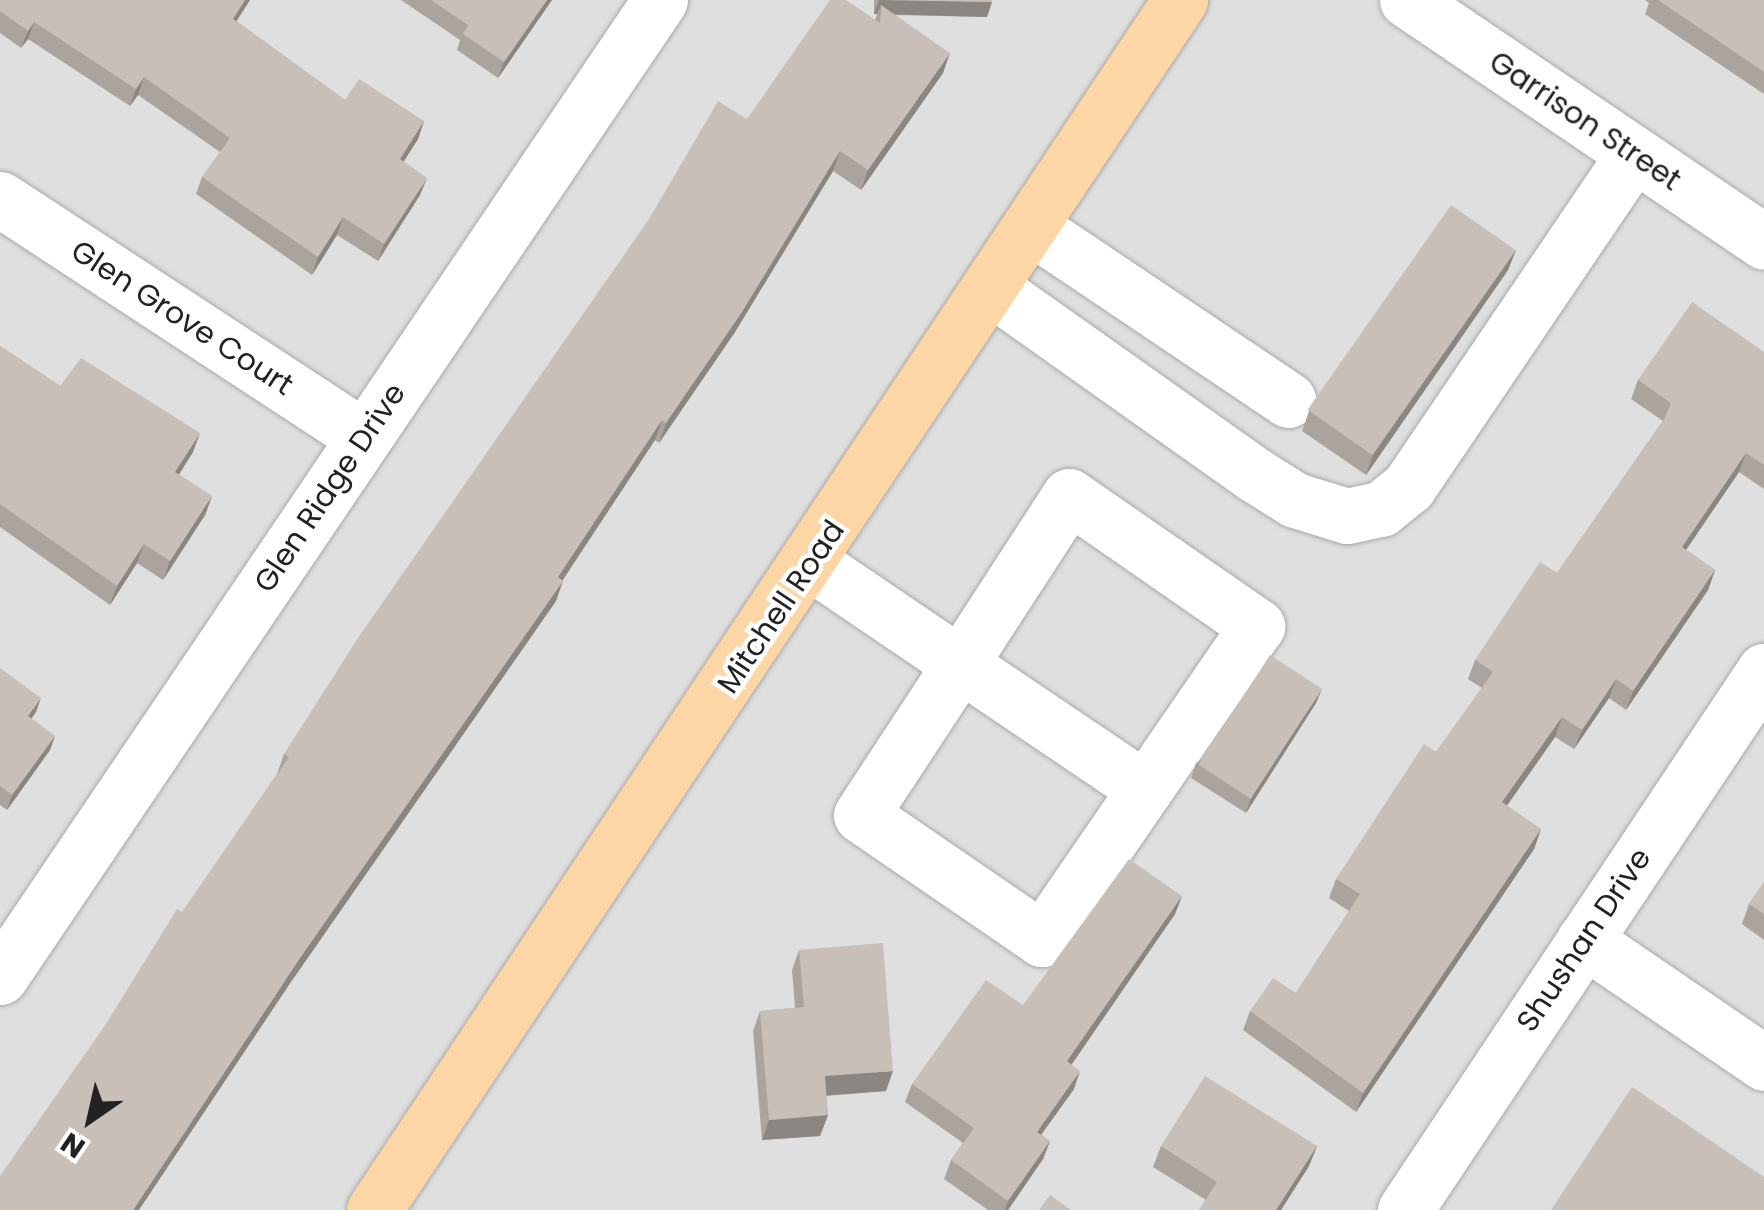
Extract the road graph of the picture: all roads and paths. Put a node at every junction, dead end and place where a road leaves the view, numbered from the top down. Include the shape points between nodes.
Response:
1 (660, 0) edge
2 (1180, 0) edge
3 (1407, 0) edge
4 (1634, 154) junction
5 (0, 199) edge
6 (1030, 228) junction
7 (1764, 242) edge
8 (990, 288) junction
9 (1288, 400) dead end
10 (364, 437) junction
11 (811, 563) junction
12 (960, 664) junction
13 (1764, 671) edge
14 (1146, 789) junction
15 (1584, 940) junction
16 (0, 977) edge
17 (1764, 1064) edge
18 (374, 1210) edge
19 (1405, 1210) edge

1 - 10 street, Glen Ridge Drive
2 - 6 main road, Mitchell Road
3 - 4 street, Garrison Street
4 - 7 street, Garrison Street
4 - 8 street via 1409,486 1381,509 1347,516 1294,500
5 - 10 street, Glen Grove Court
6 - 8 main road, Mitchell Road
6 - 9 street
8 - 11 main road, Mitchell Road
10 - 16 street, Glen Ridge Drive
11 - 12 street
11 - 18 main road, Mitchell Road
12 - 14 street
12 - 14 street via 861,815 1042,939
12 - 14 street via 1069,496 1257,626
13 - 15 street, Shushan Drive
15 - 17 street
15 - 19 street, Shushan Drive

